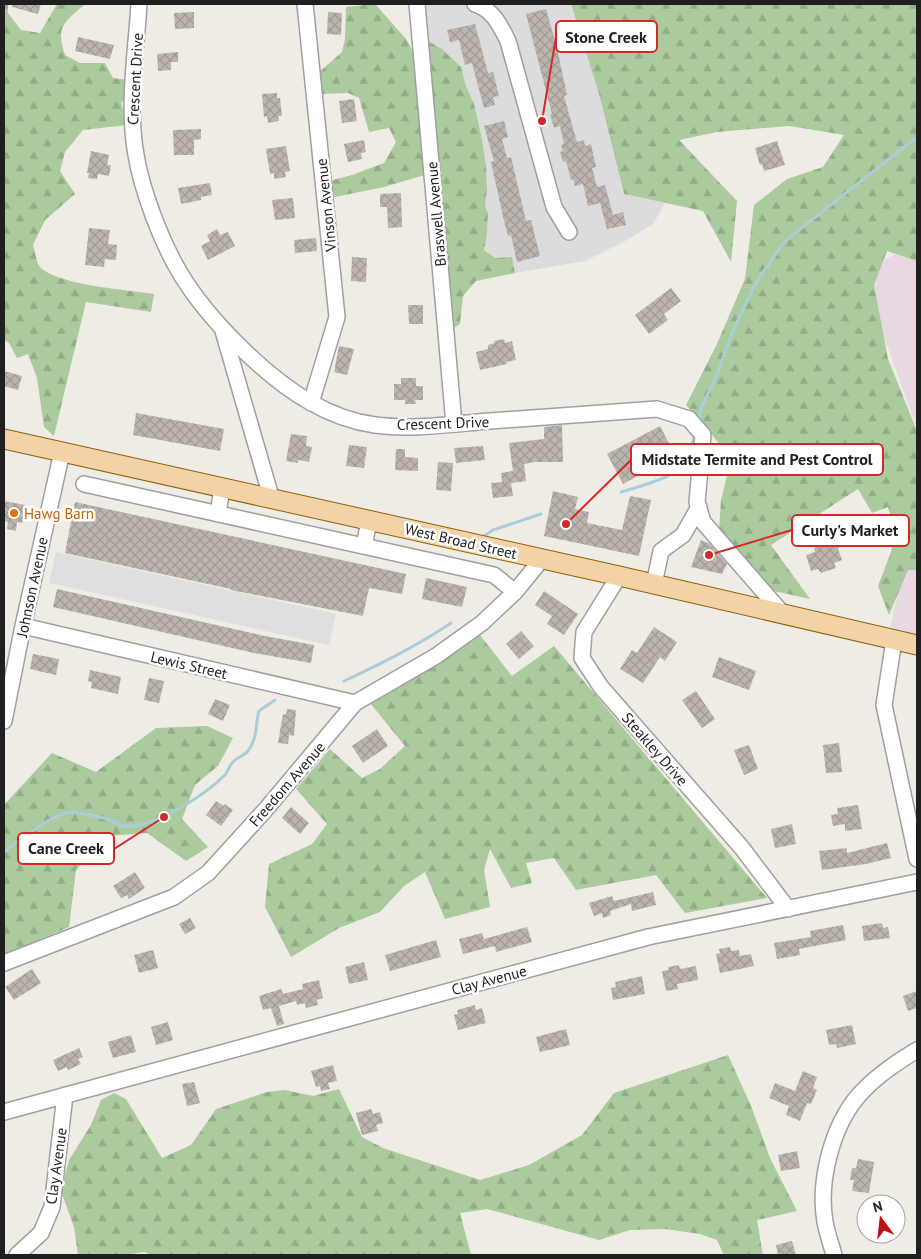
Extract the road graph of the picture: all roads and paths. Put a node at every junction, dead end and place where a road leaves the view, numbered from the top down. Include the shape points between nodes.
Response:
1 (139, 4) edge
2 (306, 4) edge
3 (417, 4) edge
4 (475, 4) edge
5 (569, 232) dead end
6 (223, 329) junction
7 (311, 403) junction
8 (454, 424) junction
9 (4, 439) edge
10 (62, 452) junction
11 (84, 484) dead end
12 (222, 488) junction
13 (272, 500) junction
14 (699, 507) junction
15 (218, 514) junction
16 (370, 521) junction
17 (710, 530) junction
18 (683, 536) junction
19 (364, 546) junction
20 (542, 560) junction
21 (618, 576) junction
22 (654, 584) junction
23 (516, 592) junction
24 (783, 614) junction
25 (23, 626) junction
26 (894, 640) junction
27 (917, 645) edge
28 (355, 703) junction
29 (4, 721) edge
30 (917, 859) edge
31 (917, 882) edge
32 (788, 909) junction
33 (4, 962) edge
34 (917, 1050) edge
35 (65, 1095) junction
36 (4, 1112) edge
37 (17, 1255) edge
38 (834, 1255) edge

1 - 6 street, Crescent Drive via 131,119 144,192 180,273
2 - 7 street, Vinson Avenue via 337,316
3 - 8 street, Braswell Avenue
4 - 5 street via 486,8 500,24 508,41 554,207
6 - 7 street, Crescent Drive via 279,381
6 - 13 street
7 - 8 street, Crescent Drive via 343,418 375,425 419,427
8 - 14 street, Crescent Drive via 657,409 689,419 703,435
9 - 10 main road, West Broad Street
10 - 12 main road, West Broad Street
10 - 25 street, Johnson Avenue
11 - 15 street
12 - 13 main road, West Broad Street
12 - 15 street
13 - 16 main road, West Broad Street
14 - 17 street, Crescent Drive via 702,522
14 - 18 street
15 - 19 street
16 - 19 street
16 - 20 main road, West Broad Street
17 - 18 street
17 - 24 street, Crescent Drive
18 - 22 street via 661,551
19 - 23 street via 494,575
20 - 21 main road, West Broad Street
20 - 23 street, Freedom Avenue
21 - 22 main road, West Broad Street
21 - 32 street, Steakley Drive via 584,632 582,658 601,687 742,848
22 - 24 main road, West Broad Street
23 - 28 street, Freedom Avenue via 482,623 436,656
24 - 26 main road, West Broad Street
25 - 28 street, Lewis Street
25 - 29 street, Johnson Avenue
26 - 27 main road, West Broad Street
26 - 30 street via 884,705
28 - 33 street, Freedom Avenue via 268,808 208,873 174,897
31 - 32 street, Clay Avenue
32 - 35 street, Clay Avenue via 648,937
34 - 38 street via 888,1068 859,1095 838,1128 827,1162 824,1195 825,1221
35 - 36 street, Clay Avenue
35 - 37 street, Clay Avenue via 52,1207 41,1233

